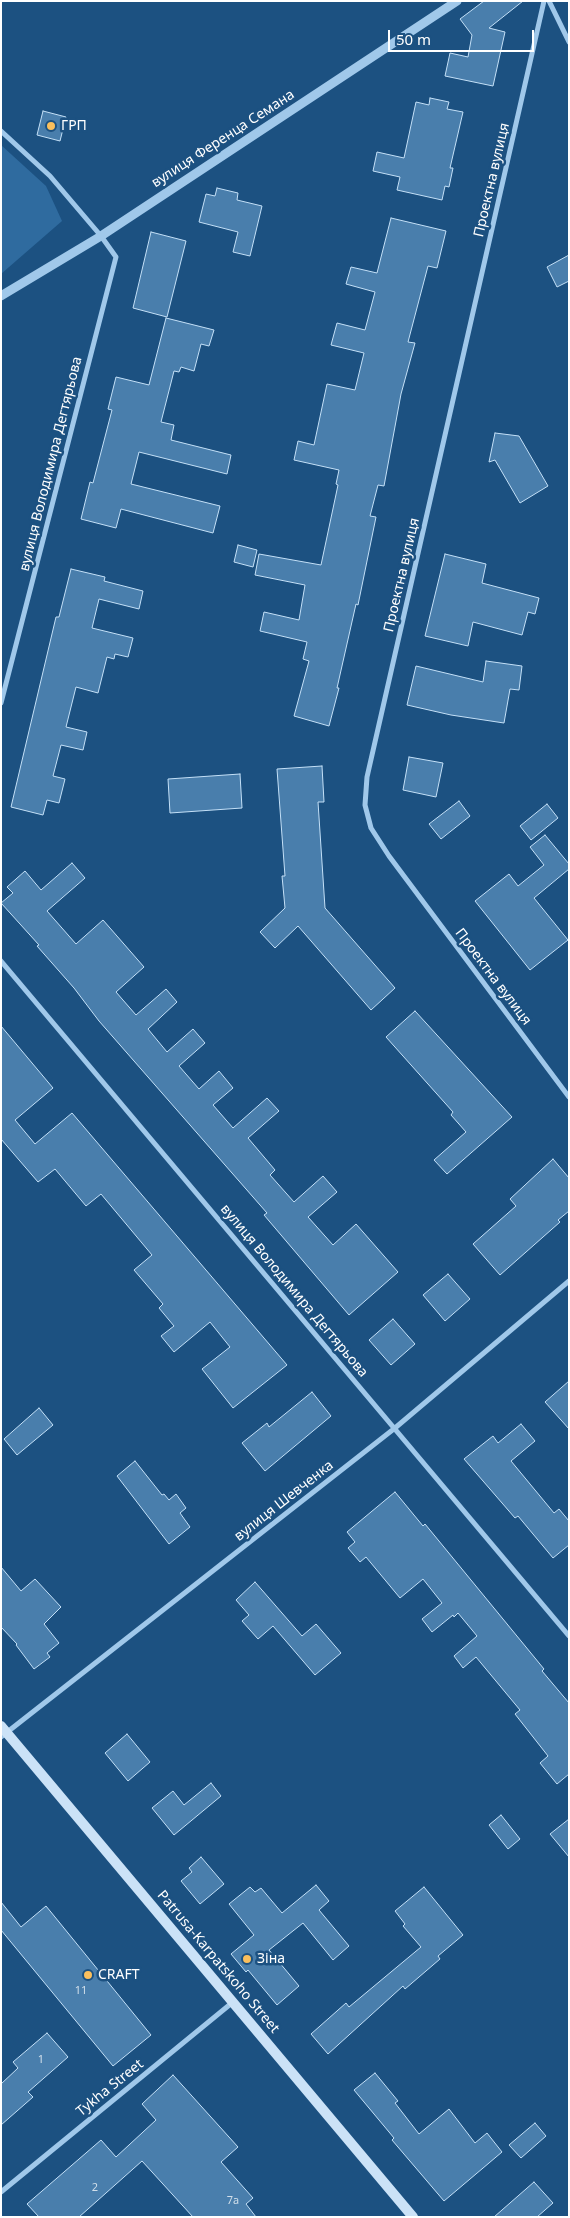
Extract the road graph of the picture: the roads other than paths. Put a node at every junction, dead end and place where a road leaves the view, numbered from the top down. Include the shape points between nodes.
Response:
1 (457, 1) edge
2 (544, 1) edge
3 (549, 1) edge
4 (569, 42) edge
5 (1, 131) edge
6 (101, 236) junction
7 (1, 296) edge
8 (1, 703) edge
9 (1, 961) edge
10 (569, 1097) edge
11 (569, 1281) edge
12 (395, 1428) junction
13 (569, 1636) edge
14 (3, 1732) edge
15 (234, 2002) junction
16 (1, 2192) edge
17 (413, 2217) edge

1 - 6 street, вулиця Ференца Семана
2 - 10 street, Проектна вулиця via 367,777 365,805 371,828 389,856
3 - 4 street
5 - 6 street, вулиця Володимира Дегтярьова via 50,176
6 - 7 street, вулиця Ференца Семана
6 - 8 street, вулиця Володимира Дегтярьова via 116,257
9 - 12 street, вулиця Володимира Дегтярьова
11 - 12 street, вулиця Шевченка
12 - 13 street, вулиця Володимира Дегтярьова
12 - 14 street, вулиця Шевченка
14 - 15 main road, Patrusa-Karpatskoho Street
15 - 16 street, Tykha Street
15 - 17 main road, Patrusa-Karpatskoho Street

